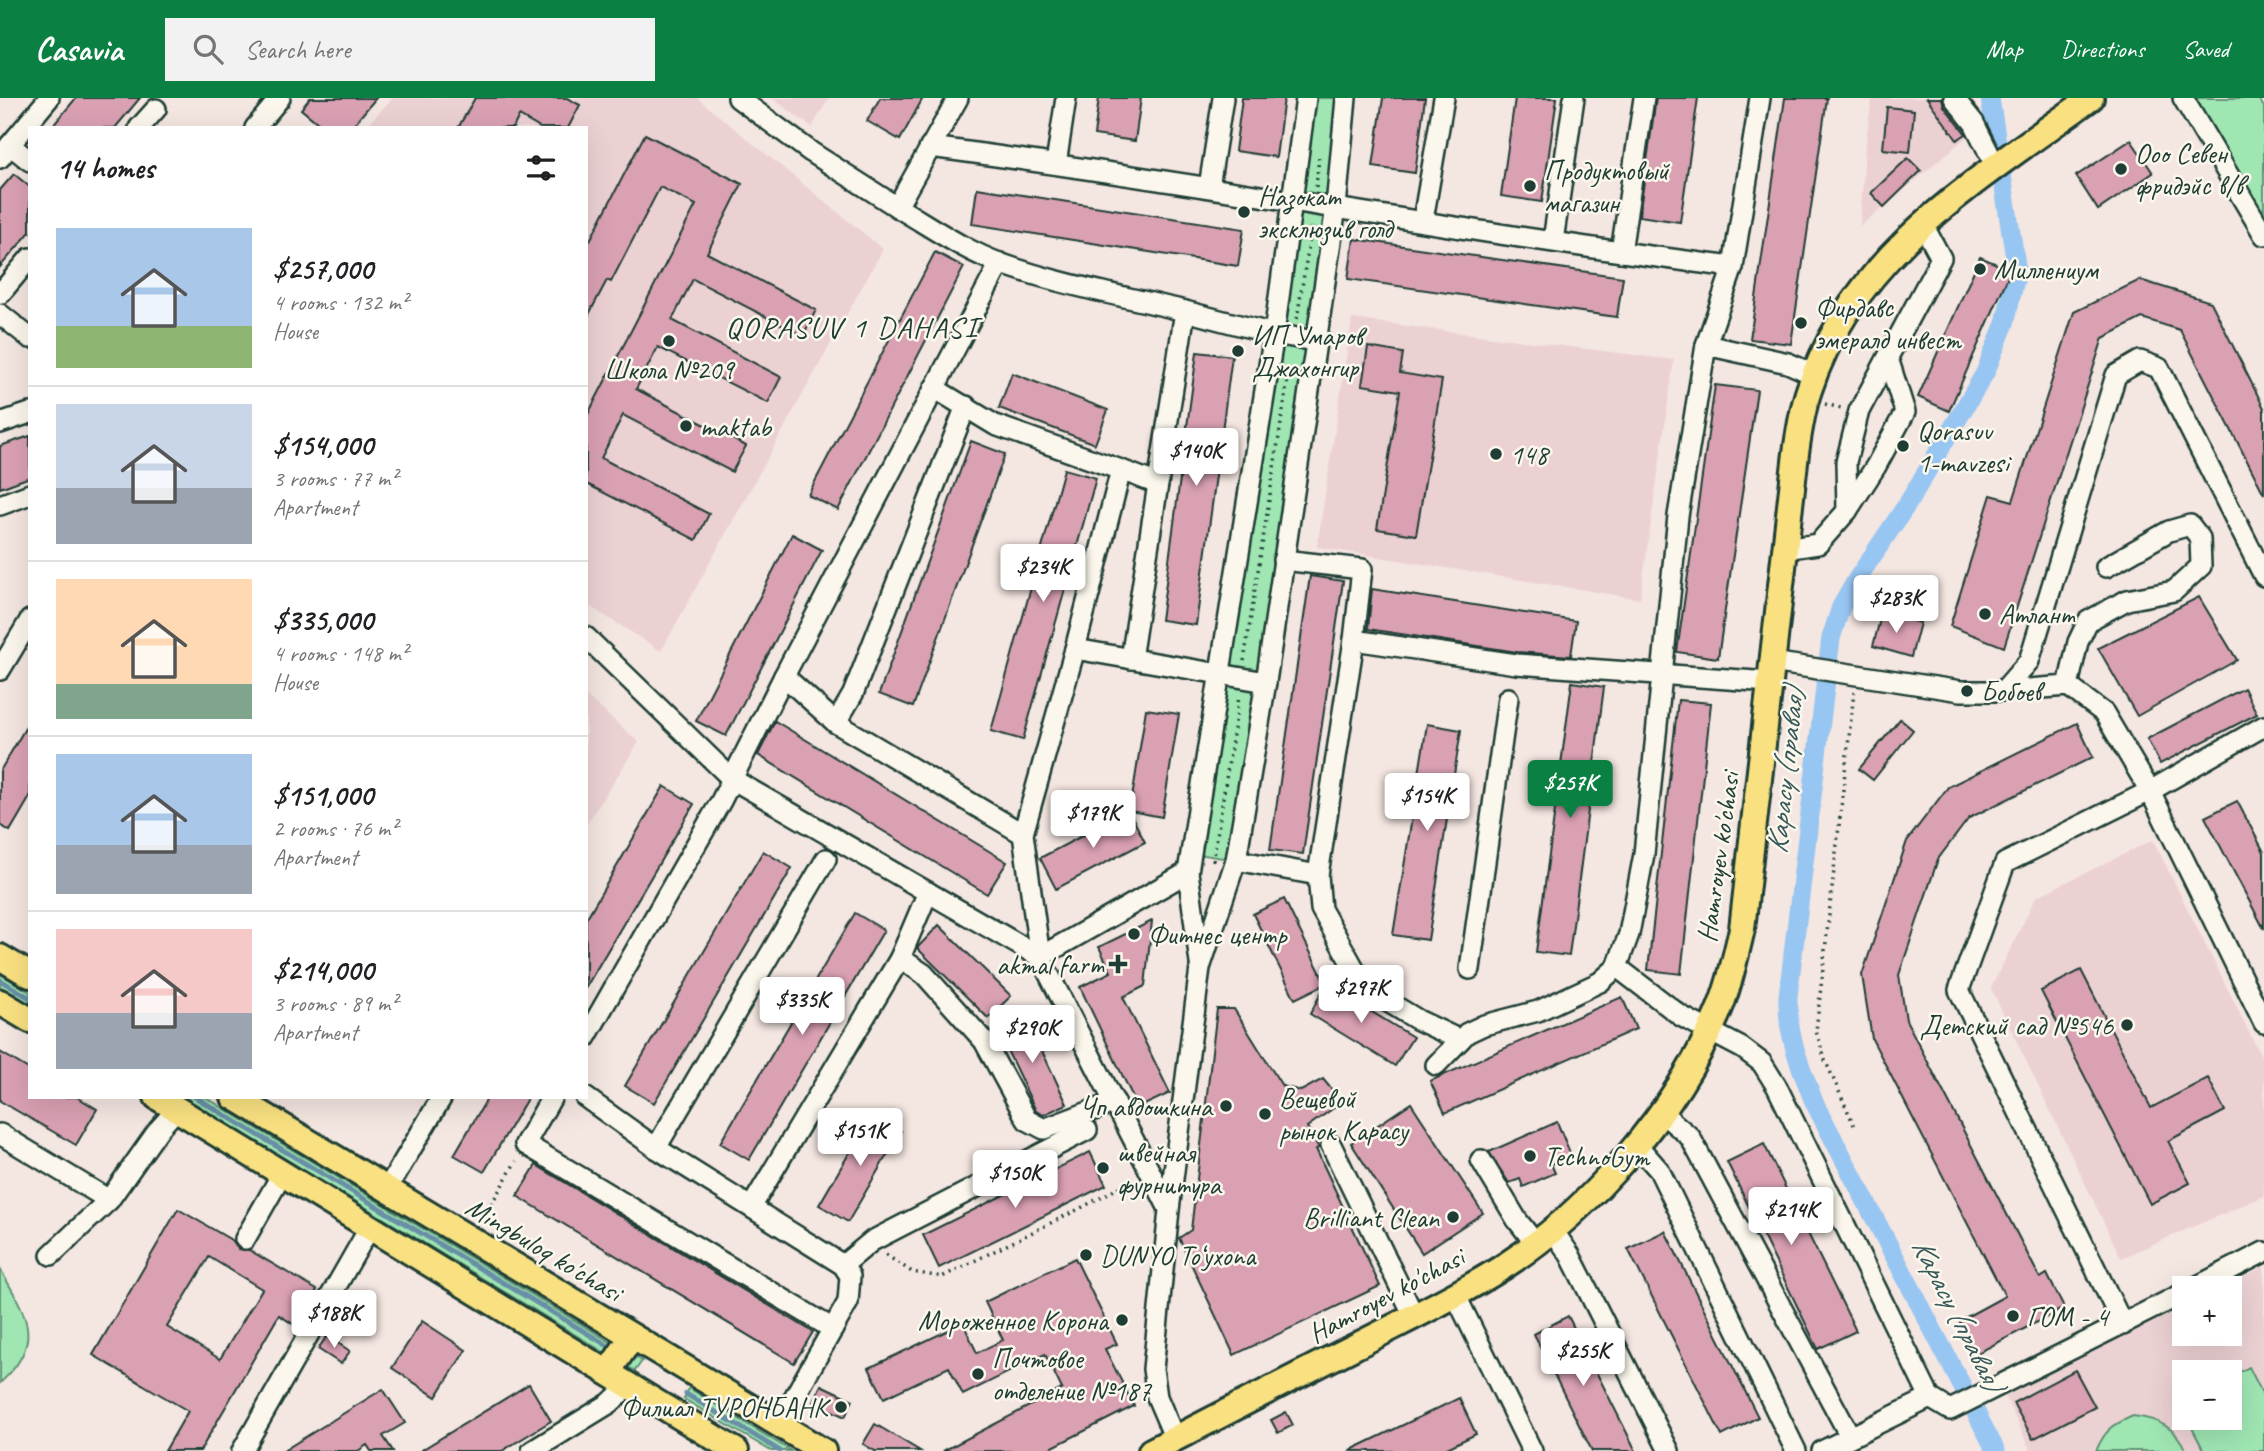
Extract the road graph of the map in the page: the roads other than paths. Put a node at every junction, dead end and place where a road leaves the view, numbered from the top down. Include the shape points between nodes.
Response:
1 (50, 98) edge
2 (280, 98) edge
3 (738, 98) edge
4 (958, 98) edge
5 (1066, 98) edge
6 (1223, 98) edge
7 (1306, 98) edge
8 (1346, 98) edge
9 (1444, 98) edge
10 (1574, 98) edge
11 (1644, 98) edge
12 (1760, 98) edge
13 (1954, 98) edge
14 (2091, 98) edge
15 (2183, 98) edge
16 (156, 109) dead end
17 (141, 126) edge
18 (257, 126) edge
19 (930, 147) junction
20 (5, 151) edge
21 (28, 160) edge
22 (1056, 164) junction
23 (1996, 167) junction
24 (1209, 187) junction
25 (1293, 202) junction
26 (898, 207) junction
27 (1336, 207) junction
28 (1423, 220) junction
29 (1922, 223) junction
30 (2264, 235) edge
31 (1553, 242) junction
32 (1621, 252) junction
33 (1000, 263) junction
34 (27, 266) edge
35 (1734, 267) junction
36 (0, 294) edge
37 (1185, 311) junction
38 (0, 314) edge
39 (1274, 334) junction
40 (28, 336) edge
41 (1315, 341) junction
42 (1706, 345) junction
43 (1888, 358) junction
44 (1815, 375) junction
45 (934, 388) junction
46 (966, 406) junction
47 (28, 414) edge
48 (0, 423) edge
49 (1121, 470) junction
50 (1158, 484) junction
51 (28, 495) edge
52 (0, 505) edge
53 (1847, 511) junction
54 (1785, 549) junction
55 (1283, 560) junction
56 (2106, 567) dead end
57 (2264, 576) edge
58 (28, 623) edge
59 (1354, 639) junction
60 (588, 640) edge
61 (1075, 649) junction
62 (1130, 659) junction
63 (0, 670) edge
64 (1771, 672) junction
65 (1220, 674) junction
66 (784, 676) junction
67 (1661, 676) junction
68 (1266, 682) junction
69 (2068, 686) junction
70 (2003, 691) junction
71 (1508, 698) dead end
72 (836, 723) junction
73 (2264, 726) edge
74 (732, 779) junction
75 (2150, 791) junction
76 (1023, 834) junction
77 (827, 859) dead end
78 (1236, 860) junction
79 (1188, 872) junction
80 (1318, 875) junction
81 (928, 892) junction
82 (0, 957) edge
83 (1040, 957) junction
84 (900, 958) junction
85 (1617, 967) junction
86 (1200, 968) junction
87 (1470, 970) dead end
88 (28, 974) edge
89 (0, 1002) edge
90 (28, 1019) edge
91 (2264, 1023) edge
92 (1709, 1032) junction
93 (588, 1034) edge
94 (1460, 1040) junction
95 (1436, 1065) dead end
96 (237, 1099) edge
97 (441, 1099) edge
98 (551, 1099) edge
99 (588, 1099) edge
100 (1115, 1102) junction
101 (167, 1103) edge
102 (1661, 1112) junction
103 (1087, 1130) dead end
104 (0, 1135) edge
105 (1331, 1145) dead end
106 (1637, 1145) junction
107 (656, 1148) junction
108 (1481, 1160) dead end
109 (282, 1174) junction
110 (387, 1189) junction
111 (109, 1200) junction
112 (752, 1206) junction
113 (1169, 1210) junction
114 (370, 1227) junction
115 (1544, 1236) junction
116 (244, 1239) dead end
117 (2264, 1252) edge
118 (51, 1255) dead end
119 (843, 1265) junction
120 (2217, 1276) edge
121 (1455, 1294) junction
122 (2172, 1299) edge
123 (1414, 1316) junction
124 (2123, 1325) junction
125 (833, 1329) junction
126 (632, 1337) junction
127 (618, 1378) junction
128 (1930, 1398) junction
129 (779, 1424) junction
130 (1850, 1436) junction
131 (1175, 1438) junction
132 (242, 1451) edge
133 (532, 1451) edge
134 (736, 1451) edge
135 (823, 1451) edge
136 (1151, 1451) edge
137 (1532, 1451) edge
138 (1668, 1451) edge
139 (1796, 1451) edge
140 (1822, 1451) edge

1 - 20 street
2 - 18 street
3 - 26 street via 811,152
4 - 19 street
5 - 22 street
6 - 24 street
7 - 25 street
8 - 27 street
9 - 28 street
10 - 31 street
11 - 32 street
12 - 35 street
13 - 23 street via 1974,123
14 - 23 main road, Hamroyev ko'chasi
15 - 30 street
16 - 17 street
19 - 22 street
19 - 26 street
20 - 21 street
22 - 24 street
23 - 29 main road, Hamroyev ko'chasi
24 - 25 street
25 - 27 street
25 - 39 street
26 - 33 street
27 - 28 street
27 - 41 street
28 - 31 street
29 - 43 street via 1941,258
29 - 44 main road, Hamroyev ko'chasi via 1862,289
31 - 32 street
32 - 35 street
33 - 37 street
33 - 45 street
34 - 36 street
35 - 42 street
37 - 39 street
37 - 50 street
38 - 40 street
39 - 41 street
39 - 65 street
41 - 55 street
42 - 44 street via 1788,363
42 - 67 street via 1678,516
43 - 53 street via 1859,411 1846,461
43 - 53 street via 1905,412
44 - 54 main road, Hamroyev ko'chasi via 1801,421
45 - 46 street
45 - 66 street
46 - 49 street via 995,425
46 - 72 street via 853,694
47 - 48 street
49 - 50 street
49 - 61 street
50 - 62 street
51 - 52 street
53 - 54 street via 1818,544
54 - 64 main road, Hamroyev ko'chasi
55 - 59 street via 1362,569
55 - 68 street
56 - 69 street via 2169,531 2190,525 2200,538 2201,566 2174,590 2127,600 2088,621
57 - 70 street via 2159,368 2140,361 2116,375 2029,661
58 - 63 street
59 - 67 street via 1516,664
59 - 80 street
60 - 74 street
61 - 62 street
61 - 76 street
62 - 65 street
64 - 67 street
64 - 70 street via 1807,668 1961,691
64 - 92 main road, Hamroyev ko'chasi via 1742,929 1728,985
65 - 68 street
65 - 79 street
66 - 72 street
66 - 74 street
67 - 85 street via 1644,854 1629,934
68 - 78 street
69 - 70 street
69 - 75 street via 2104,713
71 - 87 street
72 - 76 street
73 - 75 street
74 - 81 street
74 - 93 street
75 - 91 street
75 - 124 street via 2005,863 1959,990
76 - 83 street
77 - 107 street
78 - 80 street
78 - 86 street
79 - 83 street
79 - 86 street
80 - 94 street via 1321,909 1355,970 1375,994
81 - 83 street
81 - 84 street
82 - 88 main road
83 - 100 street
84 - 100 street via 924,974 984,1041 1027,1120 1044,1129
84 - 112 street
85 - 92 street
85 - 94 street via 1600,982 1538,1011 1485,1026
86 - 113 street
89 - 90 main road
92 - 102 main road, Hamroyev ko'chasi
92 - 128 street via 1742,1048 1770,1074
94 - 95 street
96 - 110 main road, Mingbuloq ko'chasi
97 - 110 street
98 - 125 street via 526,1144
99 - 107 street
100 - 113 street
101 - 109 main road
101 - 111 street via 159,1129
102 - 106 main road, Hamroyev ko'chasi
102 - 130 street via 1690,1138
103 - 119 street via 872,1241
104 - 111 street
105 - 123 street
106 - 115 main road, Hamroyev ko'chasi
106 - 139 street via 1659,1170
107 - 112 street
108 - 115 street via 1517,1220
109 - 114 main road
109 - 116 street
110 - 126 main road, Mingbuloq ko'chasi
111 - 118 street
112 - 119 street
113 - 131 street via 1153,1369 1157,1397
114 - 127 main road
114 - 132 street
115 - 121 main road, Hamroyev ko'chasi
115 - 138 street via 1570,1255
117 - 120 street
119 - 125 street via 850,1276 848,1302
121 - 123 main road, Hamroyev ko'chasi
121 - 137 street
122 - 124 street
123 - 131 main road, Hamroyev ko'chasi
124 - 128 street via 1950,1410
125 - 129 street
126 - 127 main road
126 - 129 main road, Mingbuloq ko'chasi
127 - 133 street via 610,1403
127 - 134 main road
128 - 130 street
129 - 135 main road, Mingbuloq ko'chasi
130 - 140 street
131 - 136 main road, Hamroyev ko'chasi

